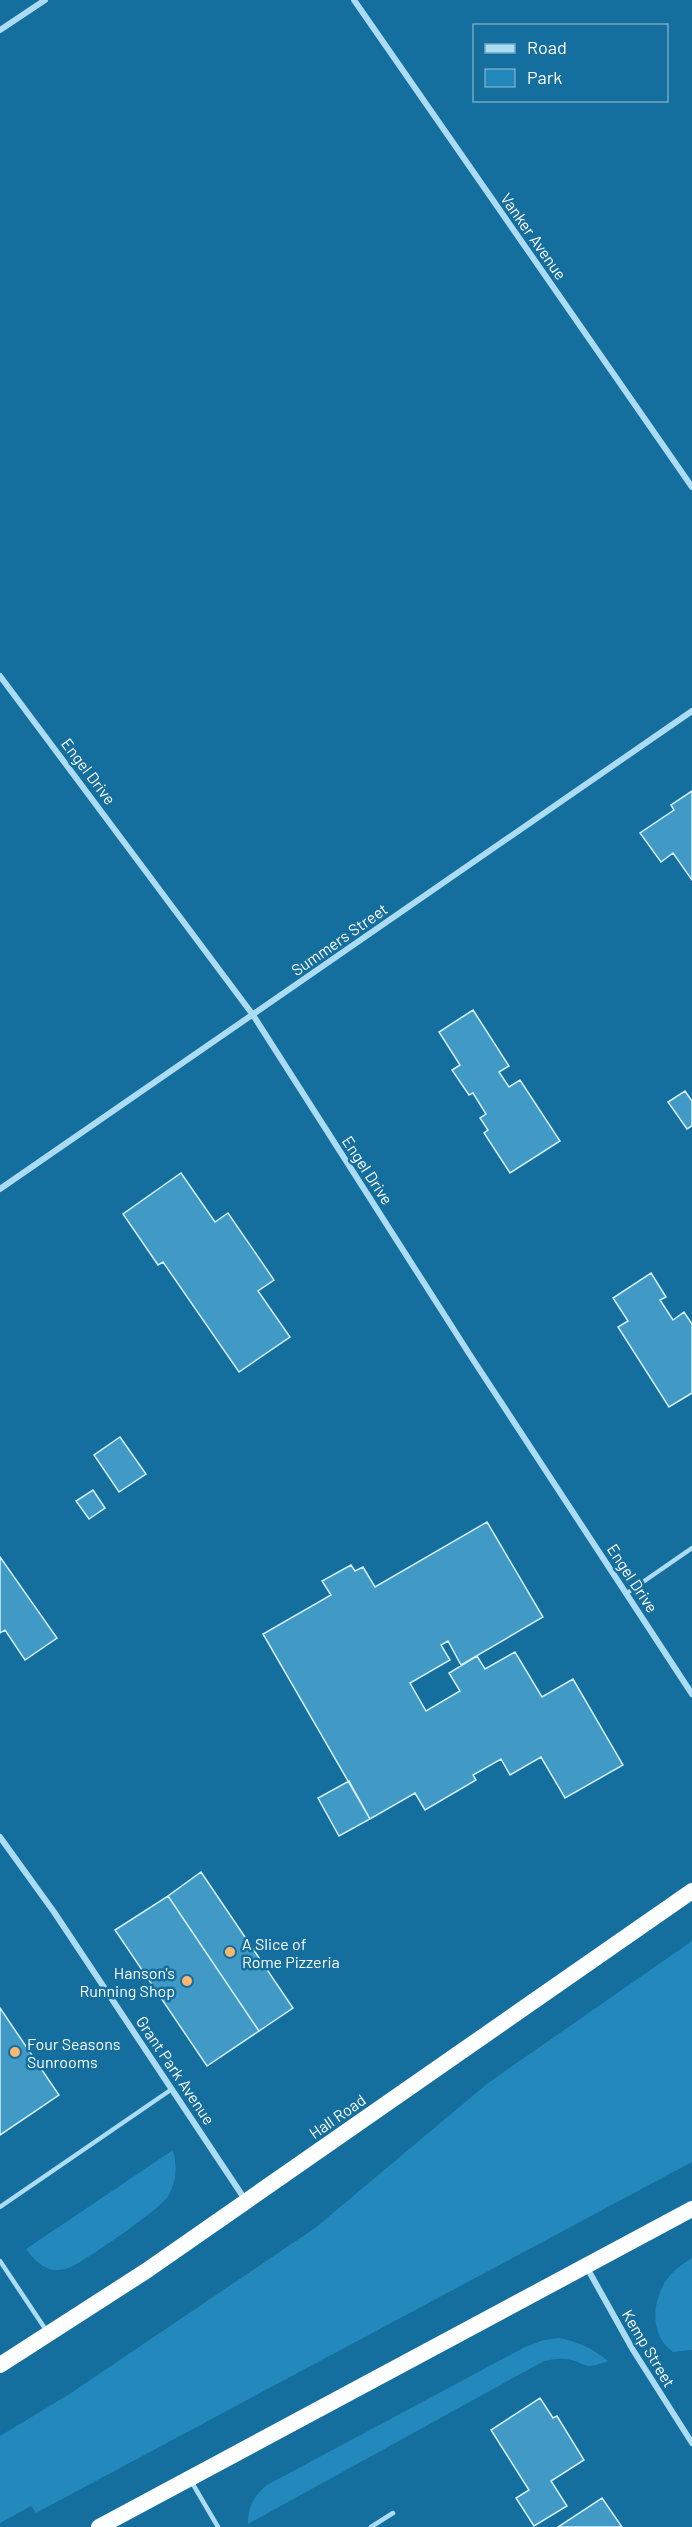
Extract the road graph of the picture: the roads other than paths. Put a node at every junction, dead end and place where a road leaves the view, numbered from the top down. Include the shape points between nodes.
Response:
1 (45, 0) edge
2 (354, 0) edge
3 (0, 30) edge
4 (692, 487) edge
5 (0, 676) edge
6 (692, 711) edge
7 (253, 1015) junction
8 (0, 1189) edge
9 (692, 1548) edge
10 (627, 1593) junction
11 (692, 1694) edge
12 (0, 1837) edge
13 (692, 1891) edge
14 (172, 2089) junction
15 (247, 2201) junction
16 (0, 2207) edge
17 (692, 2209) edge
18 (0, 2260) edge
19 (586, 2266) junction
20 (49, 2335) junction
21 (0, 2365) edge
22 (692, 2443) edge
23 (189, 2479) junction
24 (393, 2513) dead end
25 (99, 2527) edge
26 (218, 2527) edge
27 (371, 2527) edge

1 - 3 street
2 - 4 street, Vanker Avenue
5 - 7 street, Engel Drive
6 - 7 street, Summers Street
7 - 8 street, Summers Street
7 - 10 street, Engel Drive
9 - 10 lane
10 - 11 street, Engel Drive
12 - 14 street, Grant Park Avenue
13 - 15 highway, Hall Road
14 - 15 street, Grant Park Avenue
14 - 16 lane
15 - 20 highway, Hall Road
17 - 19 highway
18 - 20 lane
19 - 22 street, Kemp Street
19 - 23 highway
20 - 21 highway, Hall Road
23 - 25 highway
23 - 26 lane
24 - 27 lane

